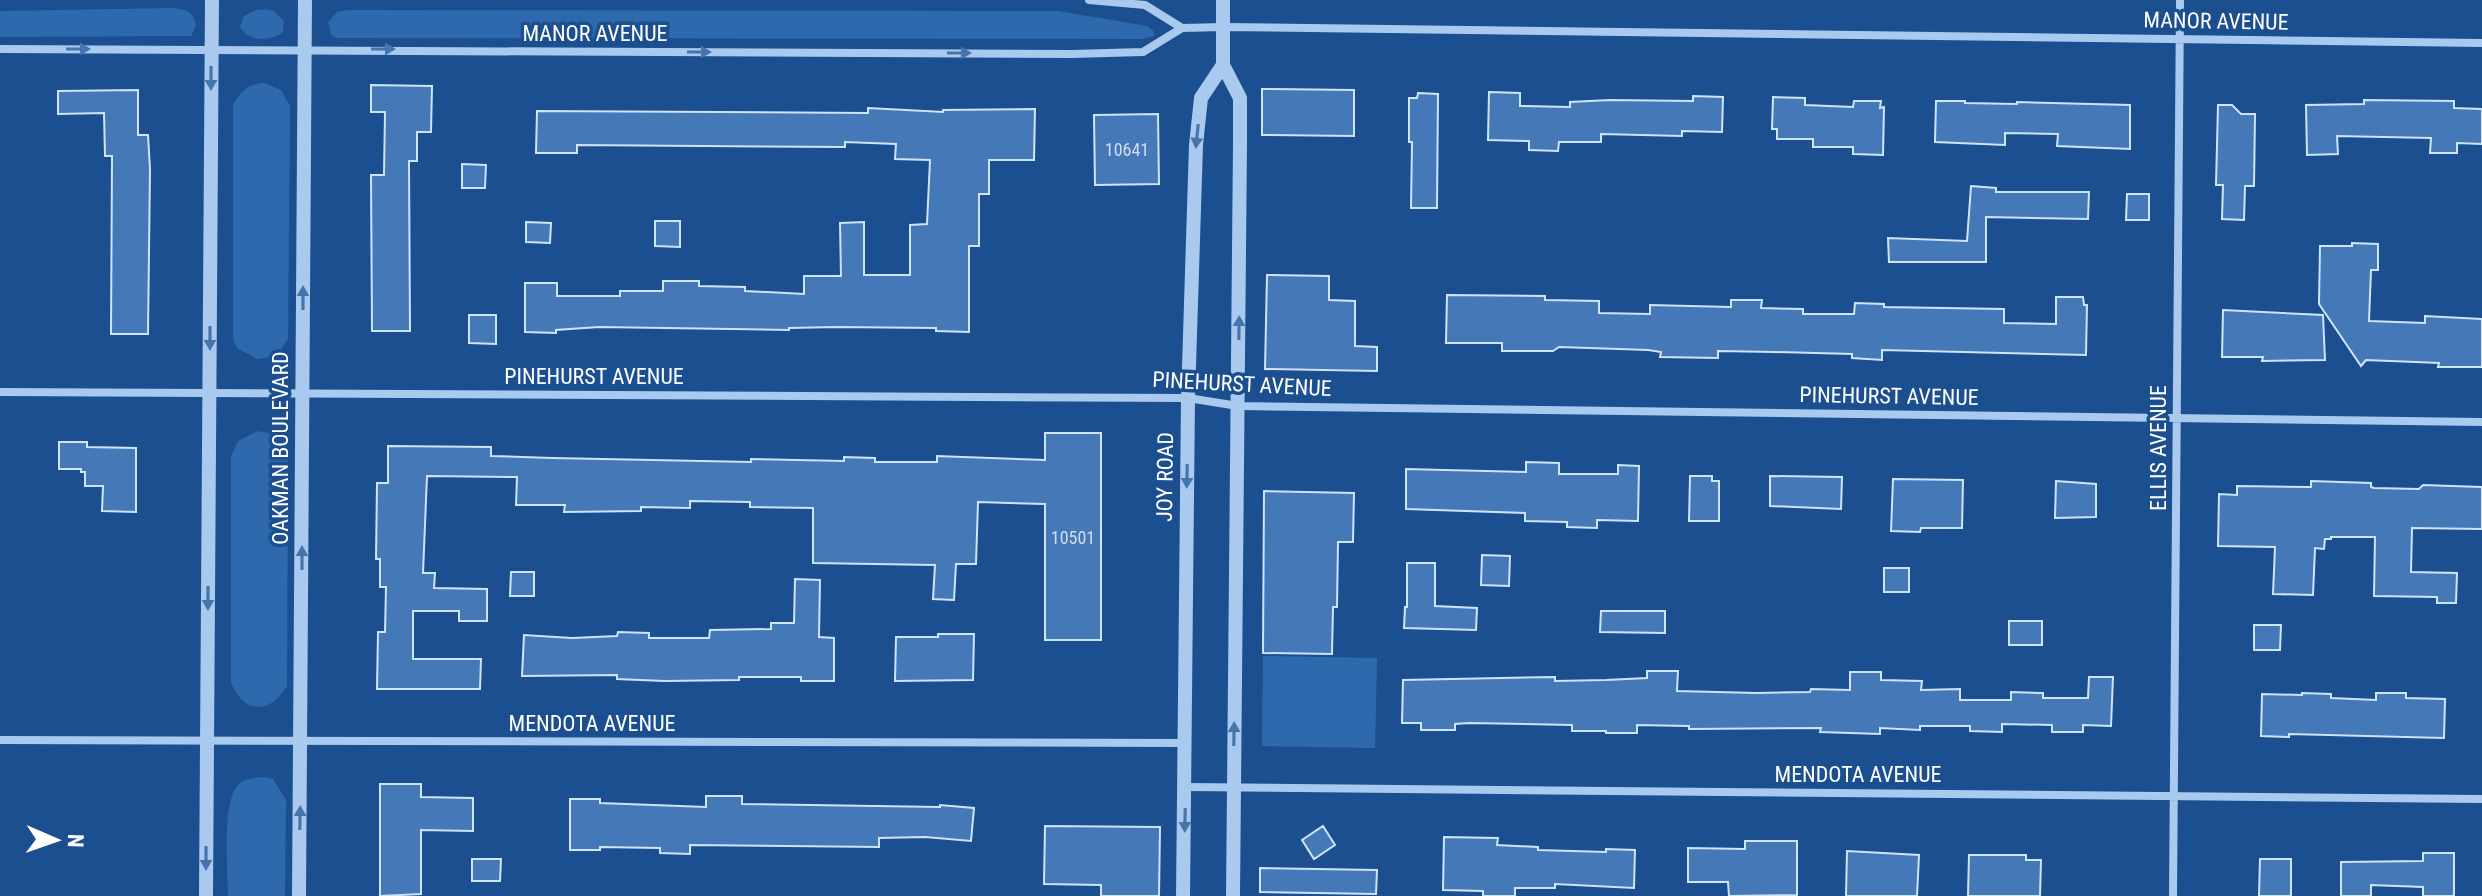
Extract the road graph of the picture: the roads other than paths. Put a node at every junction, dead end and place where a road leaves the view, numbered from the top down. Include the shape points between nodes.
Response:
1 (212, 0) edge
2 (305, 0) edge
3 (1089, 0) edge
4 (1223, 0) edge
5 (2180, 0) edge
6 (1223, 27) junction
7 (1182, 28) junction
8 (2179, 39) junction
9 (2482, 43) edge
10 (0, 49) edge
11 (212, 49) junction
12 (305, 49) junction
13 (1223, 65) junction
14 (0, 392) edge
15 (209, 392) junction
16 (303, 393) junction
17 (1188, 398) junction
18 (1238, 406) junction
19 (2177, 418) junction
20 (2482, 422) edge
21 (0, 740) edge
22 (207, 740) junction
23 (300, 741) junction
24 (1185, 743) junction
25 (1185, 787) junction
26 (1234, 787) junction
27 (2173, 794) junction
28 (2482, 799) edge
29 (206, 896) edge
30 (299, 896) edge
31 (1183, 896) edge
32 (1233, 896) edge
33 (2173, 896) edge

1 - 11 street
2 - 12 street, OAKMAN BOULEVARD
3 - 7 street via 1145,5
4 - 6 street
5 - 8 street, ELLIS AVENUE
6 - 7 street, MANOR AVENUE
6 - 8 street, MANOR AVENUE
6 - 13 street
12 -> 7 street, MANOR AVENUE via 1128,53 1143,52
8 - 9 street, MANOR AVENUE
8 - 19 street, ELLIS AVENUE
10 -> 11 street, MANOR AVENUE
11 - 12 street, MANOR AVENUE
11 -> 15 street
16 -> 12 street, OAKMAN BOULEVARD
13 -> 17 street, JOY ROAD via 1201,98 1196,145
18 -> 13 street via 1240,98
14 - 15 street, PINEHURST AVENUE
15 - 16 street, PINEHURST AVENUE
15 -> 22 street
16 - 17 street, PINEHURST AVENUE
23 -> 16 street, OAKMAN BOULEVARD
17 - 18 street, PINEHURST AVENUE
17 -> 24 street, JOY ROAD
18 - 19 street, PINEHURST AVENUE
26 -> 18 street
19 - 20 street, PINEHURST AVENUE
19 - 27 street, ELLIS AVENUE
21 - 22 street, MENDOTA AVENUE
22 - 23 street, MENDOTA AVENUE
22 -> 29 street
23 - 24 street, MENDOTA AVENUE
30 -> 23 street, OAKMAN BOULEVARD
24 - 25 street, JOY ROAD
25 - 26 street, MENDOTA AVENUE
25 -> 31 street, JOY ROAD
26 - 27 street, MENDOTA AVENUE
26 - 32 street
27 - 28 street, MENDOTA AVENUE
27 - 33 street, ELLIS AVENUE

